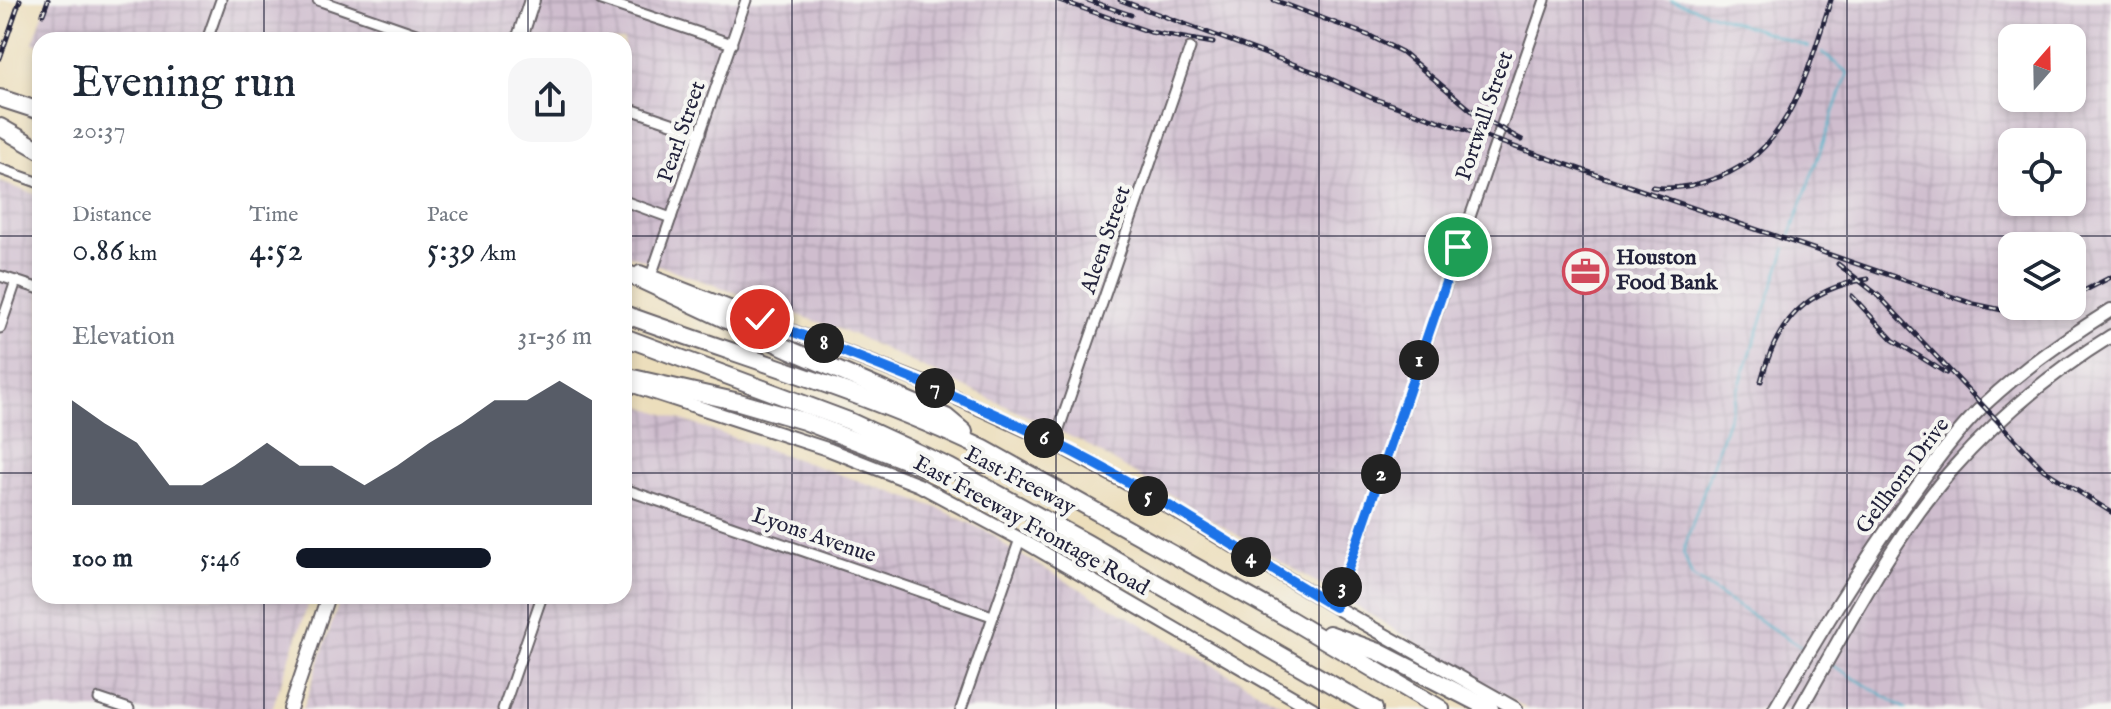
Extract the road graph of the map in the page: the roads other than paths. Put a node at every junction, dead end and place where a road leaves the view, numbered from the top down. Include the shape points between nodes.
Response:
1 (221, 0) edge
2 (318, 0) edge
3 (532, 0) edge
4 (601, 0) edge
5 (746, 0) edge
6 (1545, 0) edge
7 (210, 32) edge
8 (410, 32) edge
9 (522, 32) edge
10 (732, 44) junction
11 (1190, 48) dead end
12 (0, 97) edge
13 (32, 108) edge
14 (632, 110) edge
15 (0, 126) edge
16 (701, 133) junction
17 (32, 137) edge
18 (32, 145) edge
19 (0, 169) edge
20 (32, 180) edge
21 (632, 204) edge
22 (671, 218) junction
23 (632, 272) edge
24 (632, 274) edge
25 (0, 276) edge
26 (651, 276) junction
27 (16, 281) junction
28 (32, 286) edge
29 (2111, 310) edge
30 (632, 317) edge
31 (0, 328) edge
32 (2111, 336) edge
33 (632, 340) edge
34 (632, 378) edge
35 (2009, 384) junction
36 (632, 386) edge
37 (2024, 397) junction
38 (1054, 443) junction
39 (984, 449) junction
40 (1937, 460) junction
41 (1949, 473) junction
42 (632, 492) edge
43 (1025, 508) junction
44 (1020, 539) junction
45 (1878, 542) junction
46 (1892, 553) junction
47 (1838, 603) junction
48 (325, 604) edge
49 (539, 604) edge
50 (1335, 607) junction
51 (1854, 613) junction
52 (992, 616) junction
53 (1289, 619) junction
54 (1289, 660) junction
55 (99, 699) dead end
56 (1776, 708) edge
57 (129, 709) edge
58 (290, 709) edge
59 (503, 709) edge
60 (961, 709) edge
61 (1313, 709) edge
62 (1356, 709) edge
63 (1374, 709) edge
64 (1441, 709) edge
65 (1490, 709) edge
66 (1516, 709) edge
67 (1800, 709) edge

1 - 7 street
2 - 8 street
3 - 9 main road
4 - 10 street
5 - 10 street, Pearl Street
6 - 50 street, Portwall Street
10 - 16 street, Pearl Street
11 - 38 street, Aleen Street
12 - 13 highway
14 - 16 street
15 - 17 highway
15 - 18 highway
16 - 22 street, Pearl Street
19 - 20 street
21 - 22 street
22 - 26 street, Pearl Street
23 - 26 main road
24 - 39 highway via 946,417
25 - 27 street
26 - 38 main road via 910,377
27 - 28 street
27 - 31 street
29 - 35 main road, Gellhorn Drive
30 - 39 highway, East Freeway via 844,389
32 - 37 main road, Gellhorn Drive
33 - 43 highway, East Freeway via 849,421
34 - 43 highway via 804,421
35 - 37 main road
35 - 40 main road, Gellhorn Drive
36 - 44 main road, East Freeway Frontage Road via 888,471
37 - 41 main road, Gellhorn Drive
38 - 50 main road
39 - 53 highway, East Freeway
40 - 41 main road
40 - 45 main road, Gellhorn Drive
41 - 46 main road, Gellhorn Drive
42 - 52 street, Lyons Avenue
43 - 54 highway, East Freeway
44 - 52 street
44 - 61 main road, East Freeway Frontage Road
45 - 46 main road
45 - 47 main road, Gellhorn Drive
46 - 51 main road, Gellhorn Drive
47 - 51 main road
47 - 56 main road, Gellhorn Drive
48 - 58 main road
49 - 59 street
50 - 66 main road
51 - 67 main road, Gellhorn Drive
52 - 60 street
53 - 64 highway, East Freeway
53 - 65 highway via 1379,652
54 - 62 highway
54 - 63 highway, East Freeway
55 - 57 street

